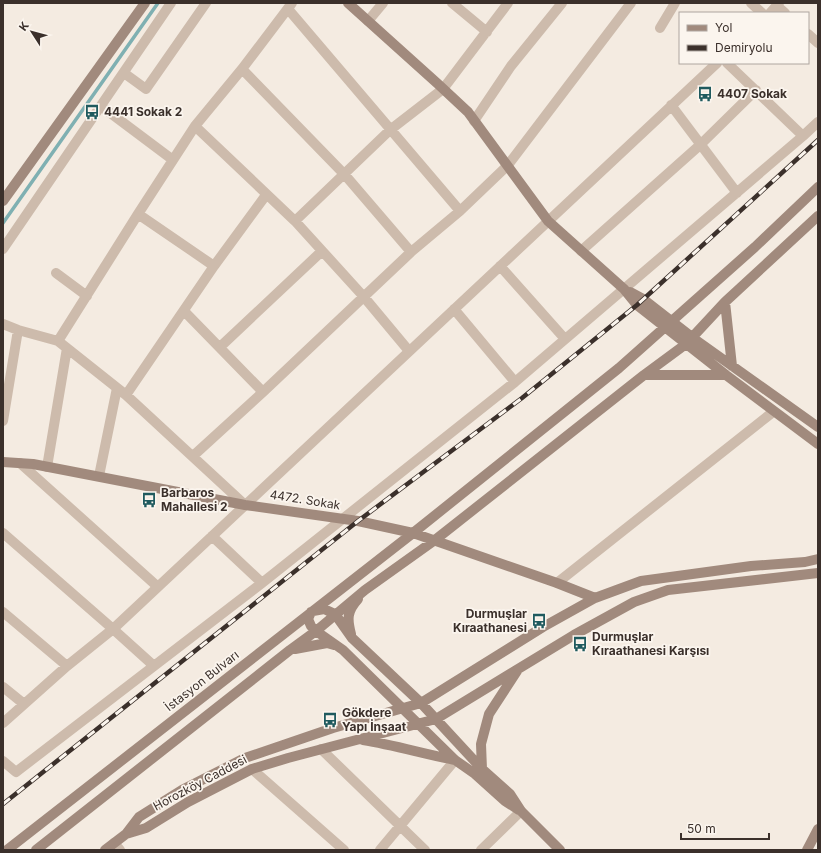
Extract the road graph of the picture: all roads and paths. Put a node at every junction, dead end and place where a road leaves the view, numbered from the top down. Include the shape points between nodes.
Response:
1 (144, 3) edge
2 (170, 3) edge
3 (206, 3) edge
4 (348, 3) edge
5 (383, 3) edge
6 (452, 3) edge
7 (508, 3) edge
8 (562, 3) edge
9 (631, 3) edge
10 (674, 3) edge
11 (752, 3) edge
12 (290, 6) edge
13 (761, 12) edge
14 (368, 21) junction
15 (660, 28) dead end
16 (487, 32) junction
17 (809, 35) edge
18 (818, 43) edge
19 (716, 64) edge
20 (728, 64) edge
21 (242, 69) junction
22 (124, 73) junction
23 (443, 89) junction
24 (756, 90) junction
25 (671, 105) junction
26 (101, 106) junction
27 (474, 121) junction
28 (818, 122) edge
29 (195, 126) junction
30 (390, 130) junction
31 (803, 136) junction
32 (700, 144) junction
33 (173, 160) junction
34 (508, 165) junction
35 (345, 174) junction
36 (818, 187) edge
37 (737, 192) junction
38 (266, 195) junction
39 (3, 201) edge
40 (460, 211) junction
41 (138, 214) junction
42 (818, 216) edge
43 (548, 221) junction
44 (295, 222) junction
45 (3, 250) edge
46 (322, 251) junction
47 (581, 251) junction
48 (411, 252) junction
49 (214, 266) junction
50 (500, 266) junction
51 (56, 273) dead end
52 (624, 289) junction
53 (87, 296) junction
54 (364, 297) junction
55 (725, 302) junction
56 (454, 308) junction
57 (184, 310) junction
58 (3, 324) edge
59 (668, 324) junction
60 (18, 330) junction
61 (565, 339) junction
62 (690, 341) junction
63 (58, 342) junction
64 (220, 347) junction
65 (67, 348) junction
66 (409, 351) junction
67 (732, 366) junction
68 (644, 375) junction
69 (726, 375) junction
70 (515, 382) junction
71 (117, 388) junction
72 (264, 392) junction
73 (126, 395) junction
74 (773, 412) junction
75 (3, 421) edge
76 (818, 427) edge
77 (818, 444) edge
78 (193, 456) junction
79 (3, 462) edge
80 (20, 463) junction
81 (47, 466) junction
82 (98, 476) junction
83 (245, 505) junction
84 (343, 519) junction
85 (3, 533) edge
86 (413, 533) junction
87 (212, 536) junction
88 (435, 540) junction
89 (818, 559) edge
90 (817, 574) edge
91 (558, 583) junction
92 (262, 584) junction
93 (158, 587) junction
94 (364, 590) junction
95 (595, 598) junction
96 (3, 612) edge
97 (311, 612) junction
98 (335, 614) junction
99 (113, 629) junction
100 (316, 631) junction
101 (352, 638) junction
102 (290, 650) junction
103 (343, 650) junction
104 (67, 666) junction
105 (154, 666) junction
106 (519, 667) junction
107 (3, 688) edge
108 (24, 704) junction
109 (421, 704) junction
110 (404, 709) junction
111 (436, 719) junction
112 (3, 723) edge
113 (418, 724) junction
114 (359, 740) junction
115 (321, 749) junction
116 (455, 760) junction
117 (3, 761) edge
118 (252, 769) junction
119 (482, 769) junction
120 (521, 811) junction
121 (401, 826) junction
122 (818, 828) edge
123 (126, 834) junction
124 (117, 847) edge
125 (7, 850) edge
126 (36, 850) edge
127 (105, 850) edge
128 (344, 850) edge
129 (380, 850) edge
130 (425, 850) edge
131 (481, 850) edge
132 (560, 850) edge
133 (807, 850) edge

1 - 39 street
2 - 22 street
3 - 22 street via 146,89
4 - 14 street
5 - 14 street
6 - 16 street
7 - 16 street
8 - 27 street via 511,66
9 - 34 street
10 - 15 street
11 - 13 street
12 - 21 street
12 - 30 street
14 - 23 street
16 - 23 street
17 - 18 street
19 - 25 street
20 - 24 street
21 - 29 street
21 - 35 street
22 - 26 street
23 - 27 street
23 - 30 street
24 - 31 street
24 - 32 street
25 - 32 street
25 - 43 street
26 - 33 street
26 - 45 street
27 - 34 street
28 - 31 street
29 - 33 street
29 - 38 street
30 - 35 street
30 - 40 street
31 - 37 street
32 - 37 street
32 - 47 street
33 - 41 street
34 - 40 street
34 - 43 street
35 - 44 street
35 - 48 street
36 - 59 street, İstasyon Bulvarı via 756,247
37 - 52 street
38 - 44 street
38 - 49 street
40 - 48 street
41 - 49 street
41 - 53 street
42 - 55 street
43 - 47 street
43 - 50 street
44 - 46 street
46 - 54 street
46 - 64 street
47 - 52 street
48 - 54 street
49 - 57 street
50 - 56 street
50 - 61 street
51 - 53 street
52 - 59 street via 643,299
52 - 61 street
53 - 63 street
54 - 66 street
54 - 72 street
55 - 62 street
55 - 67 street
56 - 66 street
56 - 70 street
57 - 64 street
57 - 73 street
58 - 60 street
59 - 62 street
59 - 86 street, İstasyon Bulvarı via 618,368
60 - 63 street
60 - 75 street
61 - 70 street
62 - 67 street
62 - 68 street
62 - 69 street
63 - 65 street
64 - 72 street
65 - 71 street
65 - 81 street
66 - 83 street
67 - 76 street
68 - 69 street
68 - 88 street
69 - 74 street
70 - 84 street
71 - 73 street
71 - 82 street
72 - 78 street
73 - 78 street
74 - 77 street
74 - 91 street
78 - 83 street
79 - 80 street, 4472. Sokak
80 - 81 street, 4472. Sokak
80 - 93 street
81 - 82 street, 4472. Sokak
82 - 83 street, 4472. Sokak
83 - 84 street, 4472. Sokak
83 - 87 street
84 - 86 street, 4472. Sokak
84 - 92 street
85 - 99 street
86 - 88 street, 4472. Sokak
86 - 97 street, İstasyon Bulvarı
87 - 92 street
87 - 93 street
88 - 91 street, 4472. Sokak
88 - 94 street
89 - 95 street via 641,581
90 - 106 street, Horozköy Caddesi via 668,590 634,602
91 - 95 street, 4472. Sokak
92 - 105 street
93 - 99 street
94 - 98 street
94 - 101 street via 354,603 348,620
95 - 109 street via 543,627
96 - 104 street
97 - 98 street via 324,609
97 - 100 street via 308,619
97 - 125 street, İstasyon Bulvarı
98 - 100 street
98 - 101 street
99 - 104 street
99 - 105 street
100 - 102 street
100 - 103 street
101 - 109 street
102 - 103 street via 327,643
102 - 126 street
103 - 110 street
104 - 108 street
105 - 117 street via 16,772
106 - 111 street, Horozköy Caddesi
106 - 119 street via 488,714 481,744
107 - 108 street
108 - 112 street
109 - 110 street
109 - 111 street
110 - 113 street
110 - 123 street via 333,728 245,758 182,790 139,817
111 - 113 street, Horozköy Caddesi
111 - 119 street
113 - 114 street, Horozköy Caddesi
113 - 116 street
114 - 115 street, Horozköy Caddesi
114 - 116 street
115 - 118 street, Horozköy Caddesi
115 - 121 street
116 - 120 street via 475,774 504,801
116 - 121 street
118 - 123 street, Horozköy Caddesi via 188,802 146,828
118 - 128 street
119 - 120 street via 510,794
120 - 131 street
120 - 132 street
121 - 129 street
121 - 130 street
122 - 133 street
123 - 124 street, Horozköy Caddesi
124 - 127 street, Horozköy Caddesi

